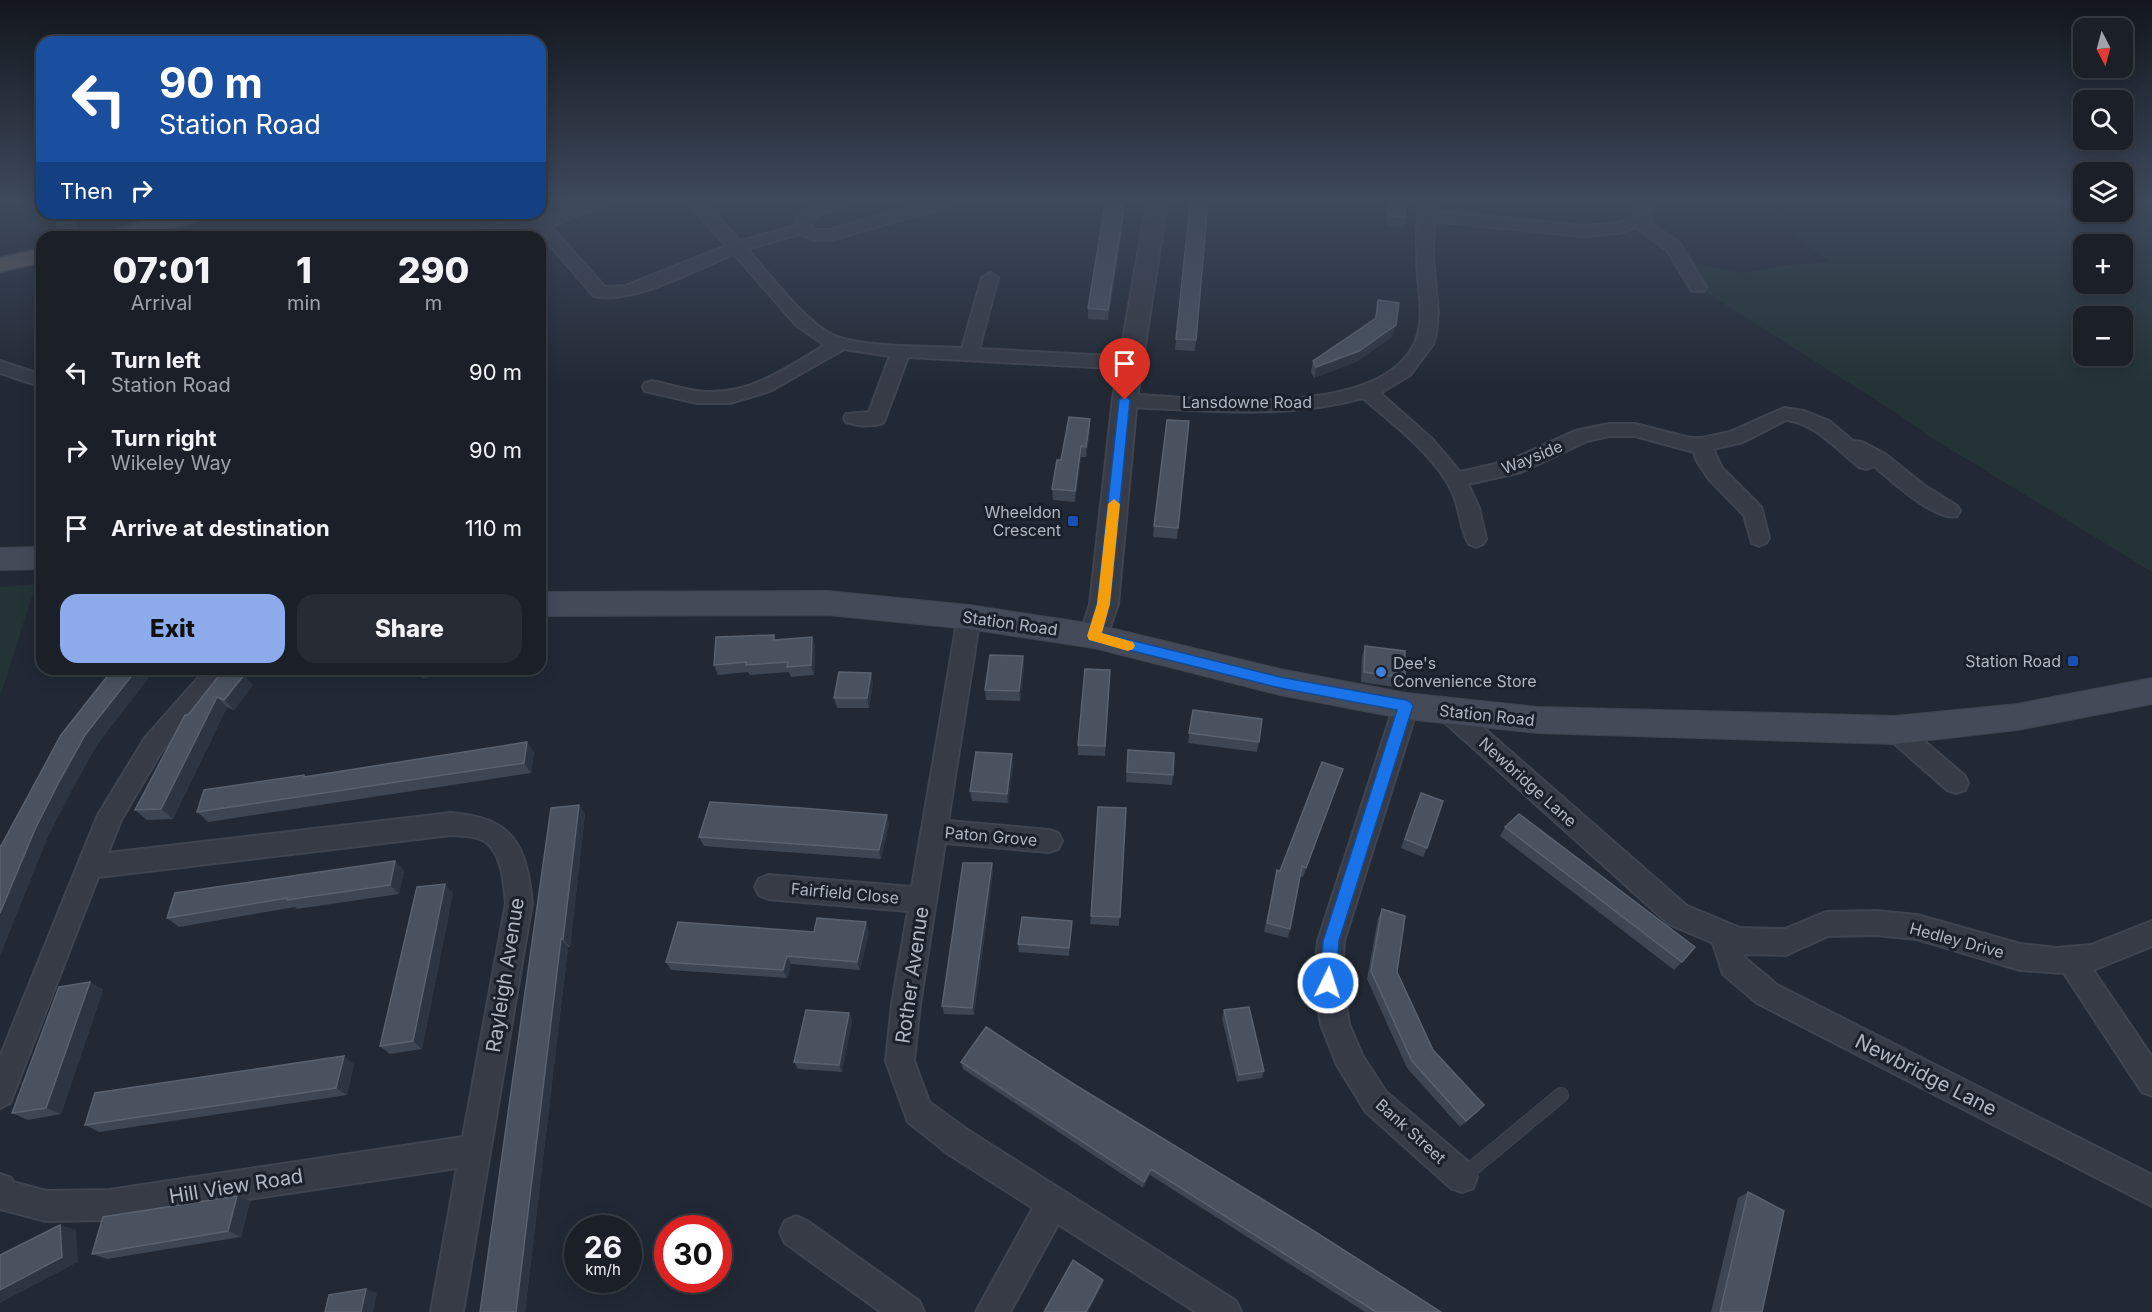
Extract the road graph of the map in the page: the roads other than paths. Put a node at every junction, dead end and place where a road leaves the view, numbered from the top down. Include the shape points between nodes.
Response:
1 (575, 264) edge
2 (695, 264) edge
3 (753, 264) edge
4 (1147, 264) edge
5 (1425, 264) edge
6 (1686, 264) edge
7 (990, 278) dead end
8 (1698, 287) dead end
9 (842, 343) junction
10 (902, 350) junction
11 (969, 354) junction
12 (1130, 363) junction
13 (0, 367) edge
14 (36, 379) edge
15 (652, 387) dead end
16 (1366, 391) junction
17 (1125, 400) junction
18 (853, 418) dead end
19 (1702, 445) junction
20 (1847, 445) junction
21 (1866, 462) dead end
22 (1454, 480) junction
23 (1950, 511) dead end
24 (1759, 538) dead end
25 (1476, 539) dead end
26 (36, 558) edge
27 (0, 560) edge
28 (546, 604) edge
29 (969, 617) junction
30 (1094, 636) junction
31 (215, 675) edge
32 (2152, 691) edge
33 (1406, 706) junction
34 (1448, 711) junction
35 (1895, 730) junction
36 (1956, 783) dead end
37 (933, 831) junction
38 (1049, 841) dead end
39 (89, 867) junction
40 (768, 887) dead end
41 (922, 900) junction
42 (2152, 933) edge
43 (1731, 938) junction
44 (2071, 960) junction
45 (2152, 1082) edge
46 (0, 1093) edge
47 (1560, 1095) dead end
48 (476, 1150) junction
49 (1462, 1177) joint
50 (0, 1189) edge
51 (2152, 1191) edge
52 (1053, 1203) junction
53 (796, 1232) dead end
54 (447, 1312) edge
55 (908, 1312) edge
56 (992, 1312) edge
57 (1225, 1312) edge

1 - 2 street via 600,292 613,293 628,291
3 - 9 street via 802,321 830,341
4 - 12 street
5 - 16 street, Lansdowne Road via 1429,323 1424,344 1412,362 1389,381
6 - 8 street
7 - 11 street
9 - 10 street
9 - 15 street via 765,387 743,394 711,398
10 - 11 street
10 - 18 street via 876,419
11 - 12 street
12 - 17 street
13 - 14 street
16 - 17 street, Lansdowne Road via 1305,406
16 - 22 street via 1445,463
17 - 30 street via 1104,604
19 - 20 street via 1736,437 1784,414 1810,420
19 - 22 street, Wayside via 1635,430 1609,429 1582,436 1514,468
19 - 24 street via 1715,473 1754,512
20 - 21 street
20 - 23 street via 1878,459
22 - 25 street via 1469,506
26 - 27 main road
28 - 29 main road, Station Road via 828,603
29 - 30 main road, Station Road
29 - 37 street, Rother Avenue
30 - 33 main road, Station Road via 1280,682
31 - 39 street via 153,745 110,815
32 - 35 main road, Station Road via 2017,717
33 - 34 main road, Station Road
33 - 49 street, Bank Street via 1331,941 1328,983 1335,1024 1351,1065 1376,1102
34 - 35 main road, Station Road via 1537,720
34 - 43 street, Newbridge Lane via 1678,915
35 - 36 street
37 - 38 street, Paton Grove
37 - 41 street, Rother Avenue
39 - 46 street
39 - 48 street, Rayleigh Avenue via 451,824 486,829 504,845 516,872 519,903
40 - 41 street, Fairfield Close
41 - 52 street, Rother Avenue via 900,1061 918,1112
42 - 44 street, Hedley Drive via 2091,958
43 - 44 street, Hedley Drive via 1786,942 1826,924 1876,923 1917,927 2020,957
43 - 51 street, Newbridge Lane via 1733,965 1767,994
44 - 45 street
47 - 49 lane
48 - 50 street, Hill View Road via 109,1205 46,1206 3,1195
48 - 54 street, Rayleigh Avenue
52 - 56 street
52 - 57 street, Rother Avenue
53 - 55 street

